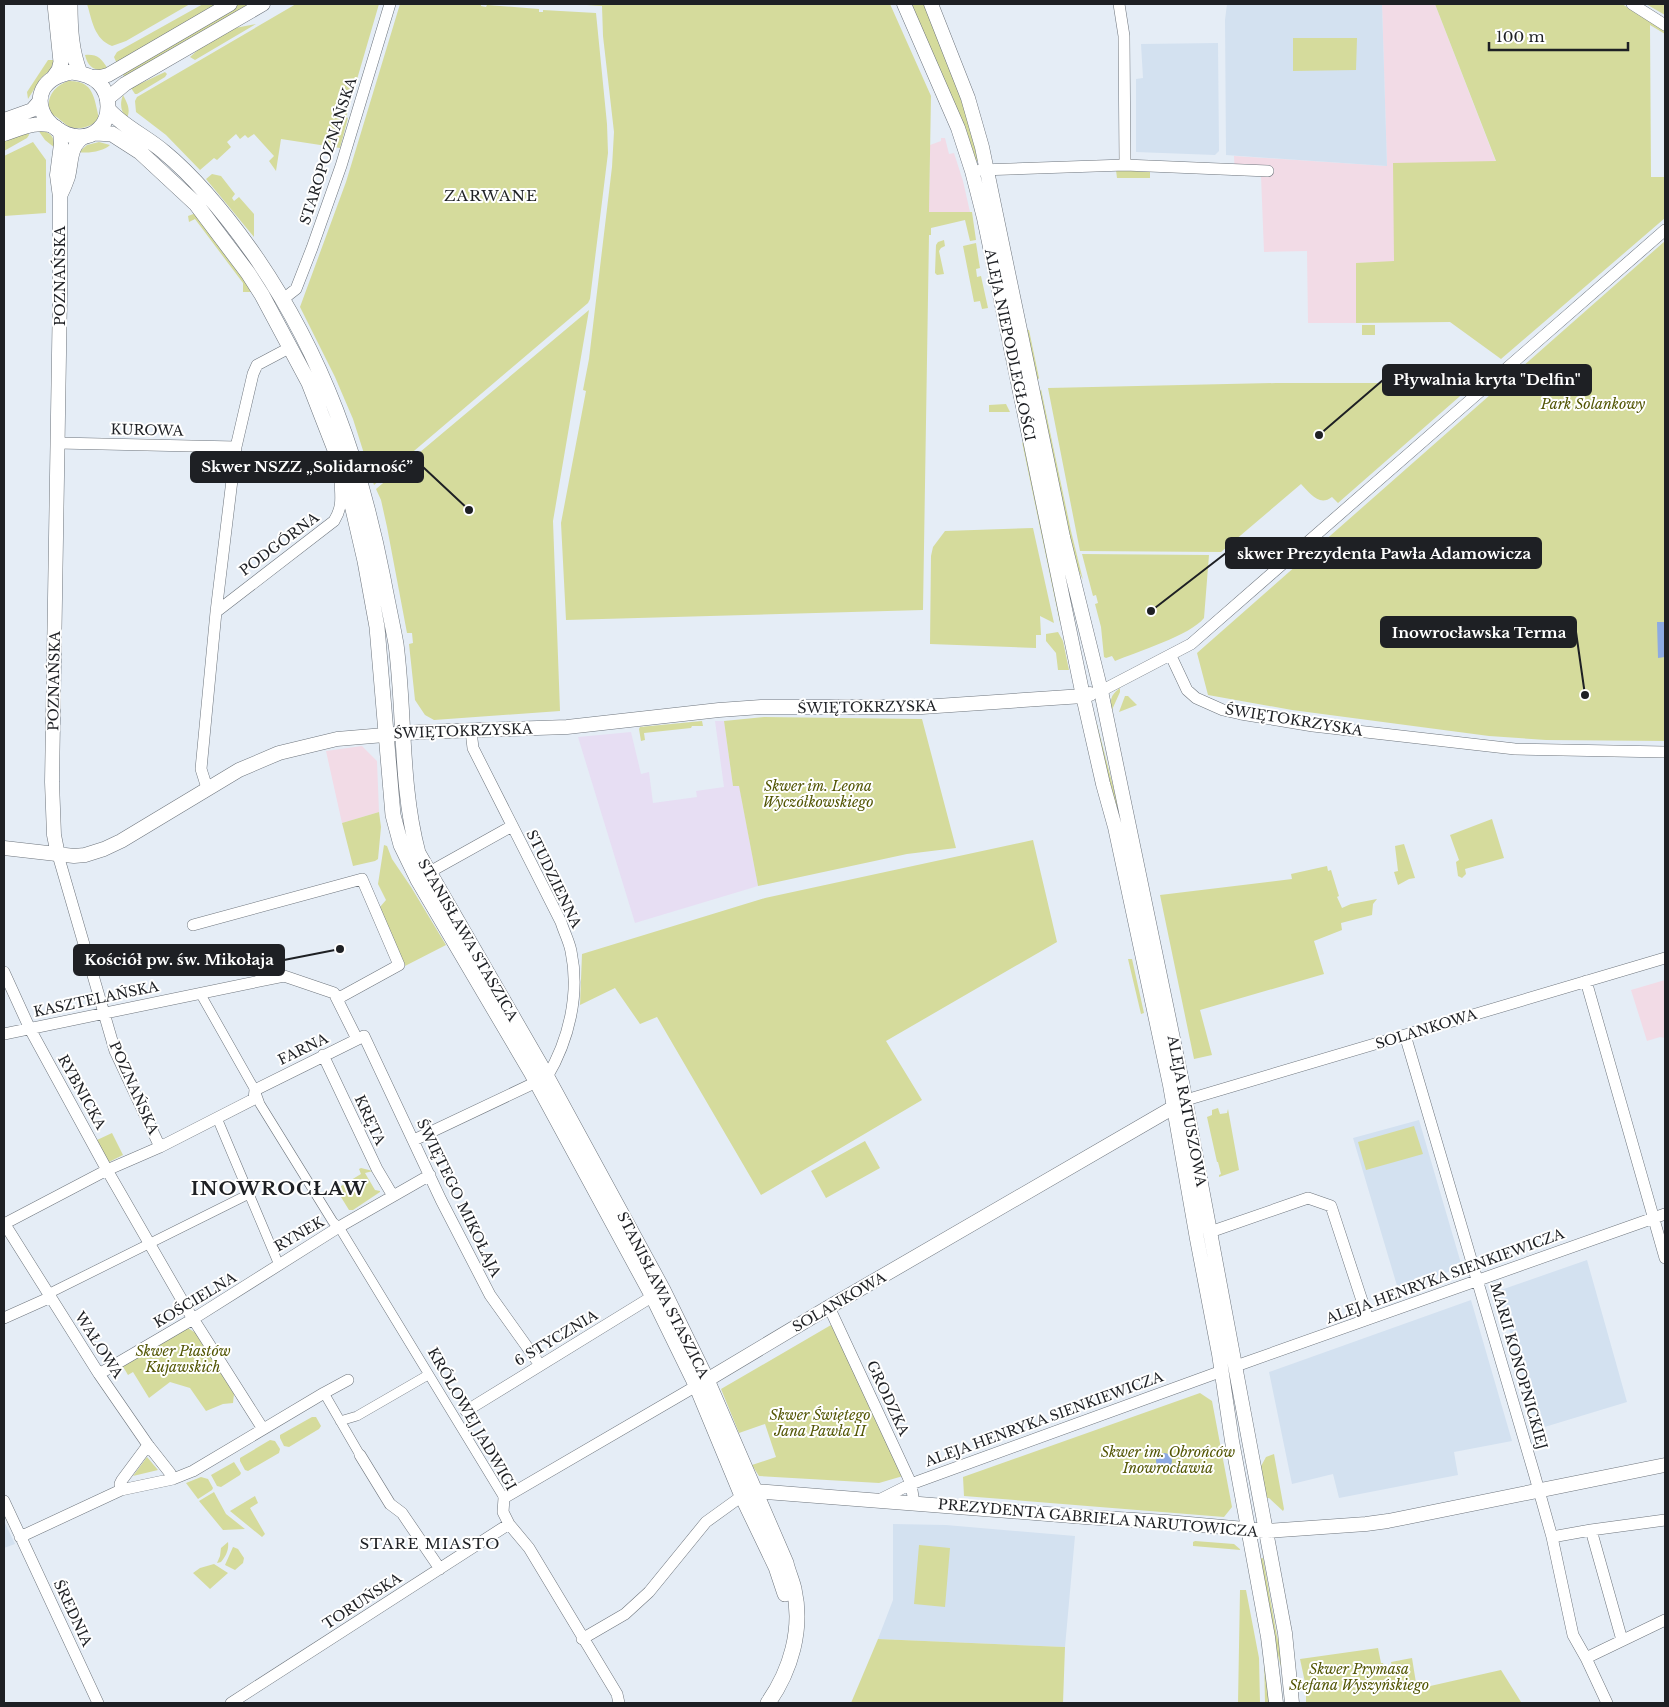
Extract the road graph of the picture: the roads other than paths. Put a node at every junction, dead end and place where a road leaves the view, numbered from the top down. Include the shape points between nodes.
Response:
1 (56, 4) edge
2 (70, 4) edge
3 (230, 4) edge
4 (263, 4) edge
5 (390, 4) edge
6 (904, 4) edge
7 (931, 4) edge
8 (1119, 4) edge
9 (1632, 4) edge
10 (1665, 25) edge
11 (85, 75) junction
12 (54, 77) junction
13 (39, 102) junction
14 (108, 104) junction
15 (4, 120) edge
16 (58, 129) junction
17 (4, 134) edge
18 (90, 135) junction
19 (1125, 166) junction
20 (987, 169) junction
21 (972, 171) junction
22 (1268, 171) dead end
23 (60, 197) junction
24 (1665, 230) edge
25 (282, 300) junction
26 (291, 347) junction
27 (58, 443) junction
28 (236, 447) junction
29 (339, 460) junction
30 (216, 612) junction
31 (1171, 656) junction
32 (1101, 691) junction
33 (1083, 696) junction
34 (471, 731) junction
35 (403, 733) junction
36 (387, 734) junction
37 (1665, 752) edge
38 (207, 788) junction
39 (1121, 825) junction
40 (512, 826) junction
41 (4, 848) edge
42 (58, 855) junction
43 (435, 869) dead end
44 (194, 925) dead end
45 (1665, 958) edge
46 (4, 972) edge
47 (1586, 981) junction
48 (200, 993) junction
49 (337, 998) junction
50 (104, 1013) junction
51 (30, 1029) junction
52 (4, 1034) edge
53 (1405, 1035) junction
54 (361, 1037) junction
55 (323, 1055) junction
56 (541, 1080) junction
57 (255, 1090) junction
58 (1180, 1103) junction
59 (217, 1118) junction
60 (414, 1140) junction
61 (160, 1147) junction
62 (107, 1170) junction
63 (430, 1175) junction
64 (249, 1194) junction
65 (393, 1196) junction
66 (1665, 1214) edge
67 (1653, 1218) junction
68 (4, 1223) edge
69 (339, 1227) junction
70 (1210, 1232) junction
71 (149, 1244) junction
72 (1665, 1258) edge
73 (280, 1265) junction
74 (1478, 1280) junction
75 (658, 1294) junction
76 (50, 1296) junction
77 (829, 1307) junction
78 (4, 1318) edge
79 (193, 1319) junction
80 (1368, 1319) junction
81 (540, 1365) junction
82 (1236, 1366) junction
83 (1222, 1371) junction
84 (99, 1374) junction
85 (428, 1375) junction
86 (348, 1380) dead end
87 (702, 1383) junction
88 (324, 1393) junction
89 (466, 1411) dead end
90 (340, 1421) junction
91 (263, 1429) junction
92 (148, 1445) junction
93 (360, 1454) joint
94 (1665, 1464) edge
95 (173, 1479) junction
96 (911, 1484) junction
97 (121, 1490) junction
98 (1539, 1490) junction
99 (748, 1493) junction
100 (504, 1498) junction
101 (880, 1500) junction
102 (4, 1501) edge
103 (914, 1503) junction
104 (1665, 1520) edge
105 (509, 1524) junction
106 (1248, 1529) junction
107 (1591, 1530) junction
108 (1266, 1531) junction
109 (20, 1537) junction
110 (1552, 1537) junction
111 (440, 1569) junction
112 (1665, 1620) edge
113 (582, 1639) junction
114 (1622, 1640) junction
115 (1586, 1658) junction
116 (98, 1703) edge
117 (231, 1703) edge
118 (619, 1703) edge
119 (755, 1703) edge
120 (768, 1703) edge
121 (1276, 1703) edge
122 (1292, 1703) edge
123 (1607, 1703) edge

1 - 12 main road via 61,62
2 - 11 main road via 75,61
3 - 11 street via 108,75
4 - 14 street via 125,84
5 - 25 street, STAROPOZNAŃSKA via 321,223 298,286
6 - 21 street, ALEJA NIEPODLEGŁOŚCI via 958,128
7 - 20 street, ALEJA NIEPODLEGŁOŚCI via 968,98
8 - 19 street via 1124,41
9 - 10 street
11 - 12 main road via 64,73
11 - 14 main road via 99,83
12 - 13 main road via 44,88
13 - 15 street via 32,110
13 - 16 main road via 48,121
14 - 18 main road via 102,126
14 - 25 main road, STANISŁAWA STASZICA via 119,121 166,153 204,192 254,255
16 - 17 street via 38,123
16 - 18 main road via 76,137
16 - 23 street, POZNAŃSKA via 61,144 57,175
18 - 23 street, POZNAŃSKA via 74,147 68,178
18 - 26 main road, STANISŁAWA STASZICA via 112,134 140,152 196,204 248,273
19 - 20 street
19 - 22 street
20 - 21 street
20 - 32 street, ALEJA NIEPODLEGŁOŚCI via 1063,537
21 - 33 street, ALEJA NIEPODLEGŁOŚCI
23 - 27 street, POZNAŃSKA
24 - 31 street via 1192,644
25 - 35 main road, STANISŁAWA STASZICA via 333,400 365,496 396,645
26 - 28 street via 257,365
26 - 29 main road, STANISŁAWA STASZICA
27 - 28 street, KUROWA
27 - 42 street, POZNAŃSKA via 52,782
28 - 30 street
29 - 30 street, PODGÓRNA via 342,504 334,521
29 - 36 main road, STANISŁAWA STASZICA via 378,627
30 - 38 street via 202,769
31 - 32 street, ŚWIĘTOKRZYSKA
31 - 37 street, ŚWIĘTOKRZYSKA via 1187,690 1196,698 1241,714 1313,726 1515,748
32 - 33 street, ŚWIĘTOKRZYSKA
32 - 39 street, ALEJA RATUSZOWA
33 - 34 street, ŚWIĘTOKRZYSKA via 922,707 719,710 566,727
33 - 39 street, ALEJA RATUSZOWA via 1103,784
34 - 35 street, ŚWIĘTOKRZYSKA
34 - 40 street, STUDZIENNA via 473,748
35 - 36 street, ŚWIĘTOKRZYSKA
35 - 56 main road, STANISŁAWA STASZICA via 409,813 418,853
36 - 38 street, ŚWIĘTOKRZYSKA via 336,739 279,753
36 - 56 main road, STANISŁAWA STASZICA via 393,814 404,855
38 - 42 street, ŚWIĘTOKRZYSKA via 133,835 104,849 80,856
39 - 58 street, ALEJA RATUSZOWA
40 - 43 street
40 - 56 street, STUDZIENNA via 561,922 573,963 573,1008 568,1030 554,1065
41 - 42 street, ŚWIĘTOKRZYSKA
42 - 50 street, POZNAŃSKA
44 - 49 street via 362,879 399,965
45 - 47 street, SOLANKOWA
46 - 51 street, RYBNICKA
47 - 53 street, SOLANKOWA
47 - 67 street
48 - 49 street, KASZTELAŃSKA via 284,976 334,993
48 - 50 street, KASZTELAŃSKA
48 - 57 street, RYNEK
49 - 54 street, ŚWIĘTEGO MIKOŁAJA
50 - 51 street, KASZTELAŃSKA
50 - 61 street, POZNAŃSKA via 115,1051
51 - 52 street, KASZTELAŃSKA
51 - 62 street, RYBNICKA
53 - 58 street, SOLANKOWA
53 - 74 street, MARII KONOPNICKIEJ
54 - 55 street, FARNA
54 - 60 street, ŚWIĘTEGO MIKOŁAJA
55 - 57 street, FARNA
55 - 65 street, KRĘTA
56 - 60 street
56 - 75 main road, STANISŁAWA STASZICA
57 - 59 street via 254,1099
57 - 69 street, RYNEK via 260,1104
58 - 70 street, ALEJA RATUSZOWA
58 - 77 street, SOLANKOWA
58 - 83 street, ALEJA RATUSZOWA
59 - 61 street
59 - 64 street, RYNEK
60 - 63 street, ŚWIĘTEGO MIKOŁAJA
61 - 62 street
62 - 68 street
62 - 71 street, RYBNICKA
63 - 65 street
63 - 81 street, ŚWIĘTEGO MIKOŁAJA via 490,1295
64 - 71 street
64 - 73 street, RYNEK
65 - 69 street
66 - 67 street, ALEJA HENRYKA SIENKIEWICZA
67 - 72 street
67 - 74 street, ALEJA HENRYKA SIENKIEWICZA
68 - 76 street, WAŁOWA
69 - 73 street, RYNEK
69 - 85 street, KRÓLOWEJ JADWIGI
70 - 80 street via 1308,1198 1331,1206
70 - 82 street, ALEJA RATUSZOWA
71 - 76 street
71 - 79 street, RYBNICKA
73 - 79 street, KOŚCIELNA
74 - 80 street, ALEJA HENRYKA SIENKIEWICZA
74 - 98 street, MARII KONOPNICKIEJ
75 - 81 street, 6 STYCZNIA
75 - 87 main road, STANISŁAWA STASZICA
76 - 78 street
76 - 84 street, WAŁOWA
77 - 87 street, SOLANKOWA
77 - 96 street, GRODZKA
79 - 84 street, KOŚCIELNA
79 - 91 street, RYBNICKA
80 - 82 street, ALEJA HENRYKA SIENKIEWICZA
81 - 89 street, 6 STYCZNIA
82 - 108 street, ALEJA RATUSZOWA
83 - 96 street, ALEJA HENRYKA SIENKIEWICZA
83 - 106 street, ALEJA RATUSZOWA
84 - 92 street, WAŁOWA
85 - 90 street via 358,1416
85 - 100 street, KRÓLOWEJ JADWIGI
86 - 88 street
87 - 99 main road, STANISŁAWA STASZICA
87 - 100 street, SOLANKOWA
88 - 90 street
88 - 91 street
90 - 93 street
91 - 95 street via 202,1466
92 - 95 street, WAŁOWA
92 - 97 street via 122,1480
93 - 111 street via 390,1504 402,1513
94 - 98 street, PREZYDENTA GABRIELA NARUTOWICZA
95 - 97 street
96 - 101 street, ALEJA HENRYKA SIENKIEWICZA
96 - 103 street, GRODZKA
97 - 109 street
98 - 108 street, PREZYDENTA GABRIELA NARUTOWICZA via 1388,1521
98 - 110 street, MARII KONOPNICKIEJ
99 - 101 street, PREZYDENTA GABRIELA NARUTOWICZA
99 - 113 street via 706,1522 649,1592 625,1614
99 - 119 main road, STANISŁAWA STASZICA via 784,1591 787,1609 782,1651 768,1686
99 - 120 main road, STANISŁAWA STASZICA via 786,1563 797,1610 797,1629 789,1664
100 - 105 street, KRÓLOWEJ JADWIGI via 503,1512
101 - 103 street, PREZYDENTA GABRIELA NARUTOWICZA
102 - 109 street, ŚREDNIA
103 - 106 street, PREZYDENTA GABRIELA NARUTOWICZA
104 - 107 street
105 - 111 street, TORUŃSKA
105 - 113 street, KRÓLOWEJ JADWIGI via 529,1548
106 - 108 street, PREZYDENTA GABRIELA NARUTOWICZA
106 - 121 street, ALEJA RATUSZOWA
107 - 110 street
107 - 114 street
108 - 122 street, ALEJA RATUSZOWA via 1285,1634
109 - 116 street, ŚREDNIA
110 - 115 street, MARII KONOPNICKIEJ via 1573,1635
111 - 117 street, TORUŃSKA
112 - 114 street
113 - 118 street, KRÓLOWEJ JADWIGI via 617,1694
114 - 115 street
115 - 123 street, MARII KONOPNICKIEJ

